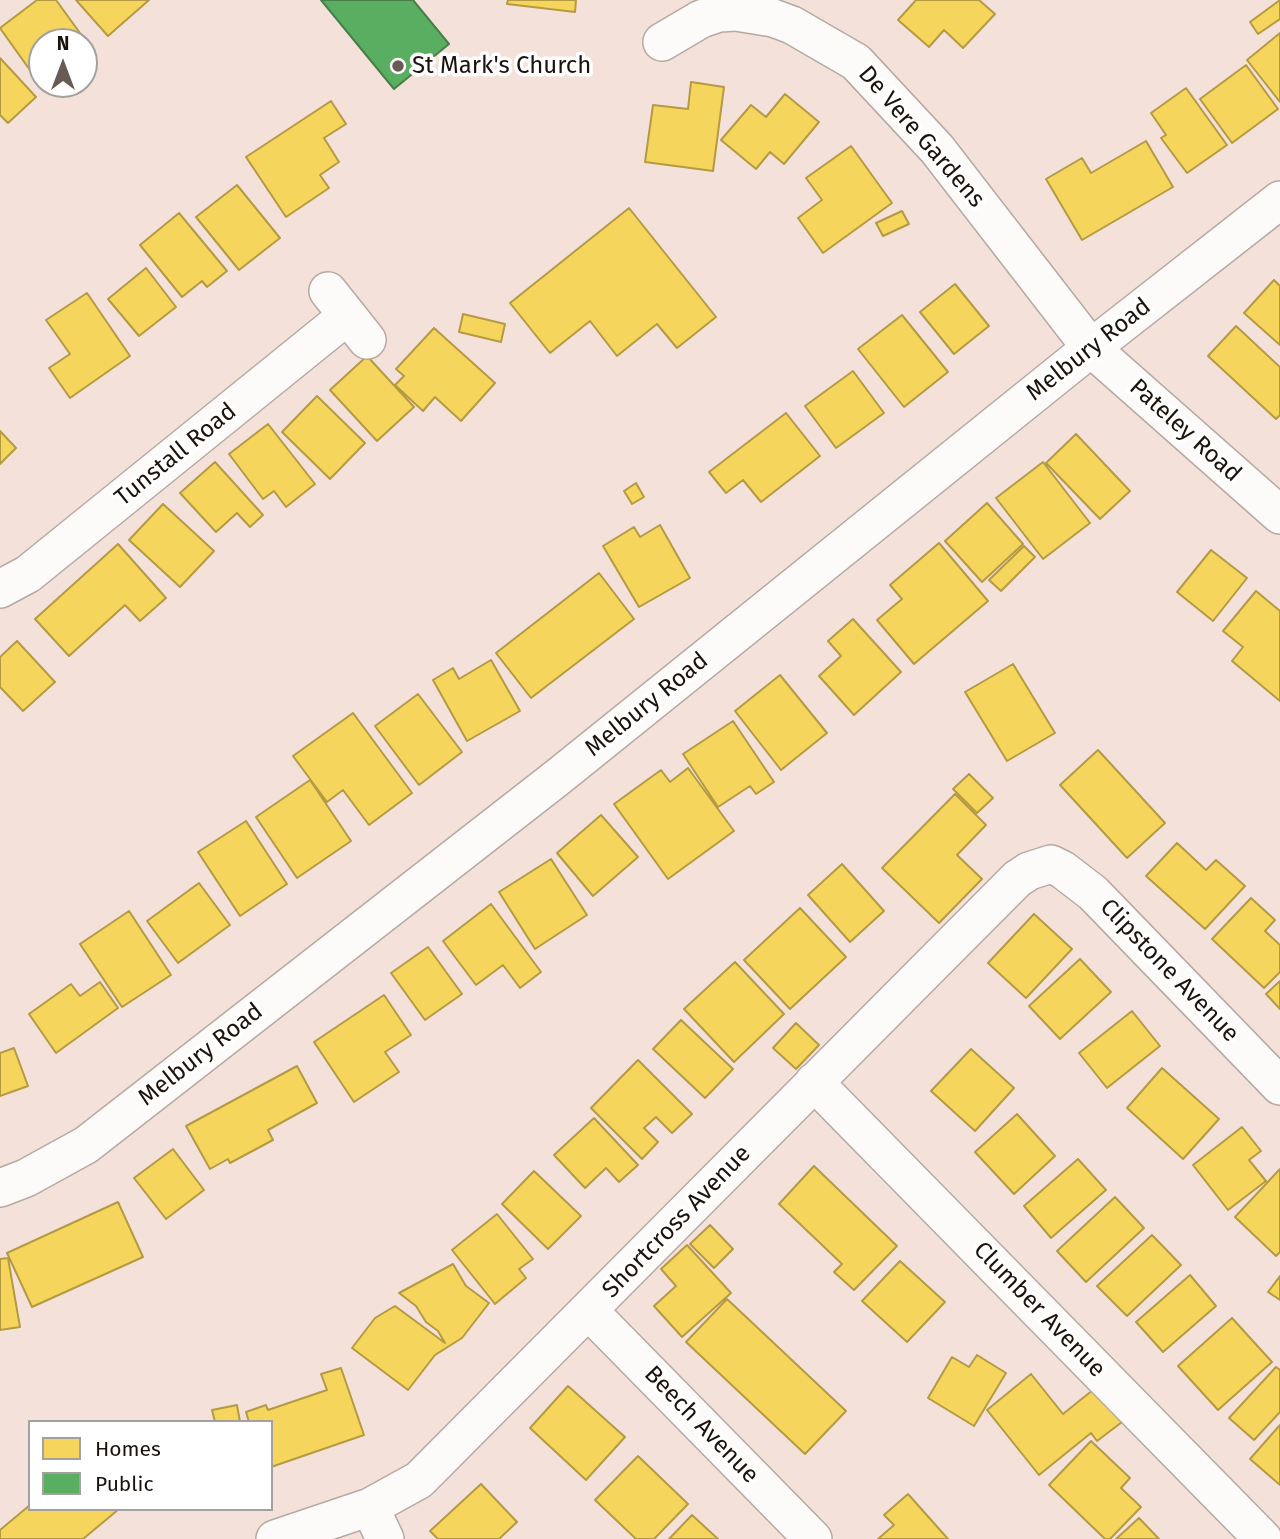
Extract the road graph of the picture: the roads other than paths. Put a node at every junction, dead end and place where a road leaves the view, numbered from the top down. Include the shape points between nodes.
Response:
1 (662, 42) dead end
2 (1280, 200) edge
3 (347, 315) dead end
4 (1091, 348) junction
5 (1280, 515) edge
6 (0, 589) edge
7 (1051, 864) joint
8 (814, 1082) junction
9 (1280, 1086) edge
10 (0, 1188) edge
11 (589, 1311) junction
12 (378, 1523) edge
13 (275, 1539) edge
14 (813, 1539) edge
15 (1263, 1539) edge

1 - 4 street, De Vere Gardens via 701,19 736,12 792,25 856,62 937,149
2 - 4 street, Melbury Road
3 - 6 street, Tunstall Road via 28,574
4 - 5 street, Pateley Road
4 - 10 street, Melbury Road via 558,777 86,1145
7 - 8 street, Shortcross Avenue via 1017,879
7 - 9 street, Clipstone Avenue via 1093,893
8 - 11 street, Shortcross Avenue
8 - 15 street, Clumber Avenue
11 - 12 street, Shortcross Avenue
11 - 14 street, Beech Avenue
12 - 13 street, Shortcross Avenue

